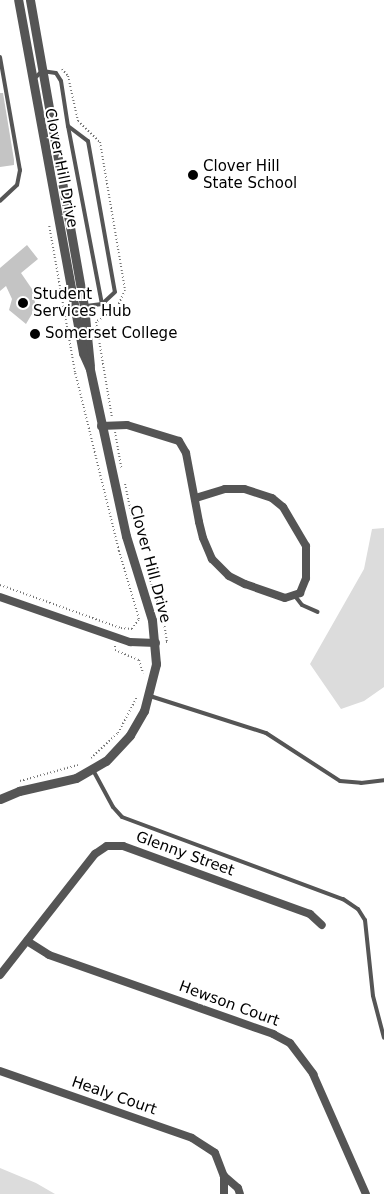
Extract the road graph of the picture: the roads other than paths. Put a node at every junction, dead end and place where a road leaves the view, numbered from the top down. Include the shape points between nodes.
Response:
1 (18, 0) edge
2 (30, 0) edge
3 (0, 57) edge
4 (42, 71) junction
5 (32, 85) junction
6 (68, 126) junction
7 (0, 201) edge
8 (72, 301) junction
9 (102, 304) junction
10 (84, 306) junction
11 (90, 369) junction
12 (102, 426) junction
13 (194, 498) junction
14 (0, 596) edge
15 (295, 596) junction
16 (318, 612) dead end
17 (156, 643) junction
18 (150, 696) junction
19 (93, 770) junction
20 (384, 780) edge
21 (0, 799) edge
22 (322, 925) dead end
23 (27, 941) junction
24 (0, 975) edge
25 (384, 1038) edge
26 (0, 1071) edge
27 (224, 1176) junction
28 (224, 1194) edge
29 (240, 1194) edge
30 (366, 1194) edge

1 - 5 street, Clover Hill Drive
2 - 4 street, Clover Hill Drive
3 - 7 lane via 20,170 17,185
4 - 5 lane
4 - 6 lane via 56,74 61,80
4 - 10 street, Clover Hill Drive
5 - 8 street, Clover Hill Drive
6 - 9 lane
6 - 9 lane via 88,141 114,275 115,292
8 - 10 lane
8 - 11 street, Clover Hill Drive via 83,354
9 - 10 lane
10 - 11 street, Clover Hill Drive
11 - 12 street, Clover Hill Drive
12 - 13 street via 132,426 178,441 186,452
12 - 17 street, Clover Hill Drive via 126,536
13 - 15 street via 205,545 223,571 240,582 276,595
13 - 15 street via 225,489 244,490 272,498 283,507 306,546 306,583
14 - 17 street via 130,642
15 - 16 lane via 302,605
17 - 18 street, Clover Hill Drive
18 - 19 street, Clover Hill Drive via 130,736
18 - 20 lane via 266,733 340,781
19 - 21 street, Clover Hill Drive via 76,778 19,791
19 - 25 lane via 122,817 343,899 358,908 365,920 373,996
22 - 23 street, Glenny Street via 310,914 114,845 95,854
23 - 24 street, Glenny Street
23 - 30 street, Hewson Court via 50,955 273,1034 290,1043 313,1074
26 - 27 street, Healy Court via 192,1138 215,1153
27 - 28 street
27 - 29 street

